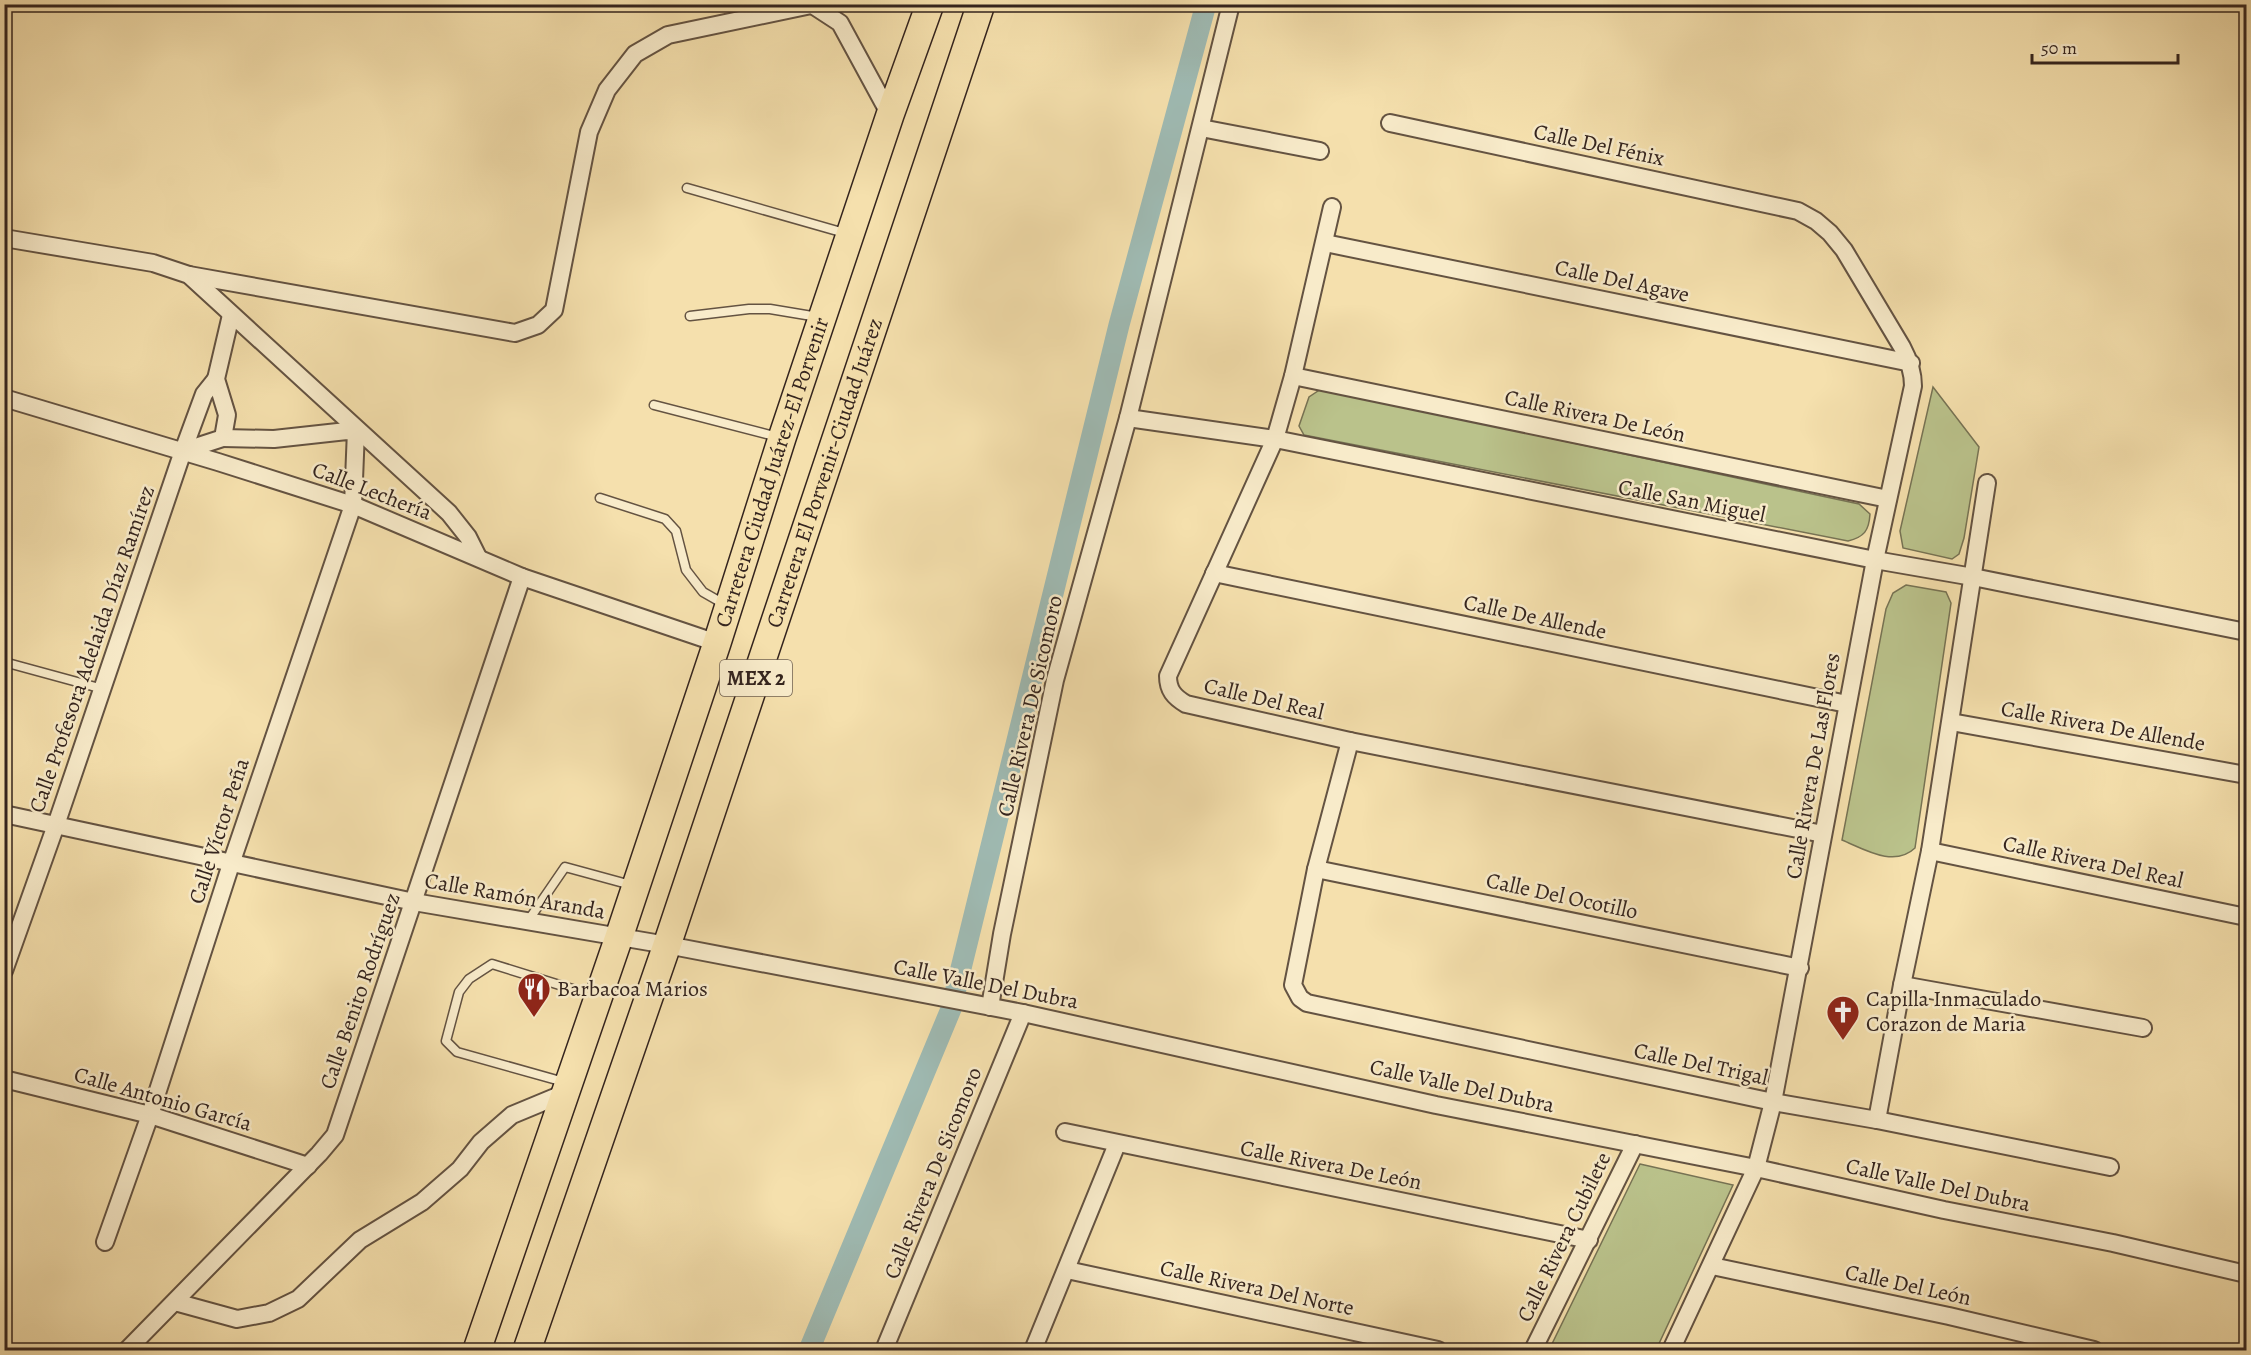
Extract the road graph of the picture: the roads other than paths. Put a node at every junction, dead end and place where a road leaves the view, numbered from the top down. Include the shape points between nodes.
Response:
1 (930, 4) edge
2 (981, 4) edge
3 (1231, 4) edge
4 (815, 5) edge
5 (890, 115) junction
6 (1390, 123) dead end
7 (1201, 128) junction
8 (1320, 151) dead end
9 (687, 188) dead end
10 (1332, 207) dead end
11 (1798, 211) joint
12 (850, 234) junction
13 (4, 238) edge
14 (1325, 243) junction
15 (189, 275) junction
16 (231, 315) junction
17 (690, 316) dead end
18 (822, 318) junction
19 (1911, 363) junction
20 (1293, 376) junction
21 (216, 379) junction
22 (4, 398) edge
23 (654, 405) dead end
24 (1128, 418) junction
25 (356, 430) junction
26 (224, 438) junction
27 (782, 438) junction
28 (1275, 439) junction
29 (183, 451) junction
30 (1987, 483) dead end
31 (600, 498) dead end
32 (1888, 500) junction
33 (353, 505) junction
34 (478, 557) junction
35 (1875, 560) junction
36 (1214, 573) junction
37 (522, 577) junction
38 (1973, 577) junction
39 (729, 607) junction
40 (2247, 632) edge
41 (717, 643) junction
42 (4, 662) edge
43 (103, 689) junction
44 (1847, 704) junction
45 (1951, 722) junction
46 (1350, 741) junction
47 (2247, 775) edge
48 (4, 814) edge
49 (56, 825) junction
50 (1823, 834) junction
51 (1930, 852) junction
52 (232, 861) junction
53 (1316, 869) junction
54 (636, 887) junction
55 (414, 902) junction
56 (2247, 917) edge
57 (528, 921) junction
58 (619, 937) junction
59 (667, 945) junction
60 (1800, 968) junction
61 (4, 971) edge
62 (1902, 984) junction
63 (599, 997) junction
64 (982, 1006) junction
65 (1023, 1012) junction
66 (2143, 1028) dead end
67 (4, 1078) edge
68 (567, 1088) junction
69 (1773, 1102) junction
70 (150, 1115) junction
71 (1877, 1120) junction
72 (1065, 1132) dead end
73 (1117, 1144) junction
74 (1635, 1144) junction
75 (308, 1166) junction
76 (2110, 1167) dead end
77 (1756, 1168) junction
78 (1589, 1240) junction
79 (105, 1242) dead end
80 (1712, 1266) junction
81 (1067, 1270) junction
82 (2247, 1274) edge
83 (175, 1302) junction
84 (127, 1350) edge
85 (477, 1350) edge
86 (527, 1350) edge
87 (884, 1350) edge
88 (1033, 1350) edge
89 (1438, 1350) edge
90 (1533, 1350) edge
91 (1671, 1350) edge
92 (2094, 1350) edge

1 - 5 main road, Carretera Ciudad Juárez-El Porvenir / MEX 2
2 - 59 main road, Carretera El Porvenir-Ciudad Juárez / MEX 2
3 - 7 street, Calle Rivera De Sicomoro
4 - 5 street via 840,23
4 - 15 street via 668,35 636,54 607,90 588,132 554,310 538,325 515,333
5 - 12 main road, Carretera Ciudad Juárez-El Porvenir / MEX 2
6 - 11 street, Calle Del Fénix
7 - 8 street
7 - 24 street, Calle Rivera De Sicomoro
9 - 12 lane
10 - 14 street, Calle Del Real
11 - 19 street, Calle Rivera De Las Flores via 1816,221 1844,250
12 - 18 main road, Carretera Ciudad Juárez-El Porvenir / MEX 2
13 - 15 street via 153,263
14 - 19 street, Calle Del Agave
14 - 20 street, Calle Del Real
15 - 16 street
16 - 21 street
16 - 25 street
17 - 18 lane via 770,309
18 - 27 main road, Carretera Ciudad Juárez-El Porvenir / MEX 2
19 - 32 street, Calle Rivera De Las Flores via 1913,386
20 - 28 street, Calle Del Real
20 - 32 street, Calle Rivera De León
21 - 26 street via 227,415
21 - 29 street, Calle Profesora Adelaida Díaz Ramírez via 204,394
22 - 29 street, Calle Lechería
23 - 27 lane
24 - 28 street, Calle San Miguel
24 - 64 street, Calle Rivera De Sicomoro via 1055,680 1002,934
25 - 26 street via 274,439
25 - 33 street, Calle Víctor Peña
25 - 34 street via 449,513
26 - 29 street
27 - 39 main road, Carretera Ciudad Juárez-El Porvenir / MEX 2
28 - 35 street, Calle San Miguel
28 - 36 street, Calle Del Real
29 - 33 street, Calle Lechería
29 - 43 street, Calle Profesora Adelaida Díaz Ramírez
30 - 38 street
31 - 39 lane via 665,519 676,531 686,570 703,592
32 - 35 street, Calle Rivera De Las Flores
33 - 34 street, Calle Lechería
33 - 52 street, Calle Víctor Peña
34 - 37 street, Calle Lechería
35 - 38 street, Calle San Miguel
35 - 44 street, Calle Rivera De Las Flores
36 - 44 street, Calle De Allende
36 - 46 street, Calle Del Real via 1168,676 1171,692 1186,704
37 - 41 street, Calle Lechería
37 - 55 street, Calle Benito Rodríguez
38 - 40 street, Calle San Miguel
38 - 45 street
39 - 41 main road, Carretera Ciudad Juárez-El Porvenir / MEX 2
41 - 54 main road, Carretera Ciudad Juárez-El Porvenir / MEX 2
42 - 43 lane
43 - 49 street, Calle Profesora Adelaida Díaz Ramírez
44 - 50 street, Calle Rivera De Las Flores
45 - 47 street, Calle Rivera De Allende
45 - 51 street
46 - 50 street, Calle Del Real
46 - 53 street
48 - 49 street, Calle Ramón Aranda
49 - 52 street, Calle Ramón Aranda
49 - 61 street, Calle Profesora Adelaida Díaz Ramírez
50 - 60 street, Calle Rivera De Las Flores
51 - 56 street, Calle Rivera Del Real
51 - 62 street
52 - 55 street, Calle Ramón Aranda
52 - 70 street, Calle Víctor Peña
53 - 60 street, Calle Del Ocotillo
53 - 69 street, Calle Del Trigal via 1293,985 1307,1003
54 - 57 lane via 565,867
54 - 58 main road, Carretera Ciudad Juárez-El Porvenir / MEX 2
55 - 57 street, Calle Ramón Aranda
55 - 75 street, Calle Benito Rodríguez via 335,1135
57 - 58 street, Calle Ramón Aranda
58 - 59 street, Calle Ramón Aranda
58 - 63 main road, Carretera Ciudad Juárez-El Porvenir / MEX 2
59 - 64 street, Calle Valle Del Dubra
59 - 86 main road, Carretera El Porvenir-Ciudad Juárez / MEX 2
60 - 69 street, Calle Rivera De Las Flores
62 - 66 street
62 - 71 street
63 - 68 main road, Carretera Ciudad Juárez-El Porvenir / MEX 2
63 - 68 lane via 492,964 469,979 459,992 446,1041 458,1052
64 - 65 street, Calle Valle Del Dubra
65 - 74 street, Calle Valle Del Dubra via 1436,1105
65 - 87 street, Calle Rivera De Sicomoro
67 - 70 street, Calle Antonio García
68 - 83 street via 512,1115 430,1196 360,1240 298,1299 268,1313 237,1319
68 - 85 main road, Carretera Ciudad Juárez-El Porvenir / MEX 2
69 - 71 street, Calle Del Trigal
69 - 77 street, Calle Rivera De Las Flores
70 - 75 street, Calle Antonio García
70 - 79 street, Calle Víctor Peña
71 - 76 street, Calle Del Trigal
72 - 73 street, Calle Rivera De León
73 - 78 street, Calle Rivera De León
73 - 81 street
74 - 77 street, Calle Valle Del Dubra
74 - 78 street, Calle Rivera Cubilete
75 - 83 street, Calle Benito Rodríguez
77 - 80 street, Calle Rivera De Las Flores
77 - 82 street, Calle Valle Del Dubra
78 - 90 street, Calle Rivera Cubilete
80 - 91 street, Calle Rivera De Las Flores
80 - 92 street, Calle Del León
81 - 88 street
81 - 89 street, Calle Rivera Del Norte
83 - 84 street, Calle Benito Rodríguez

